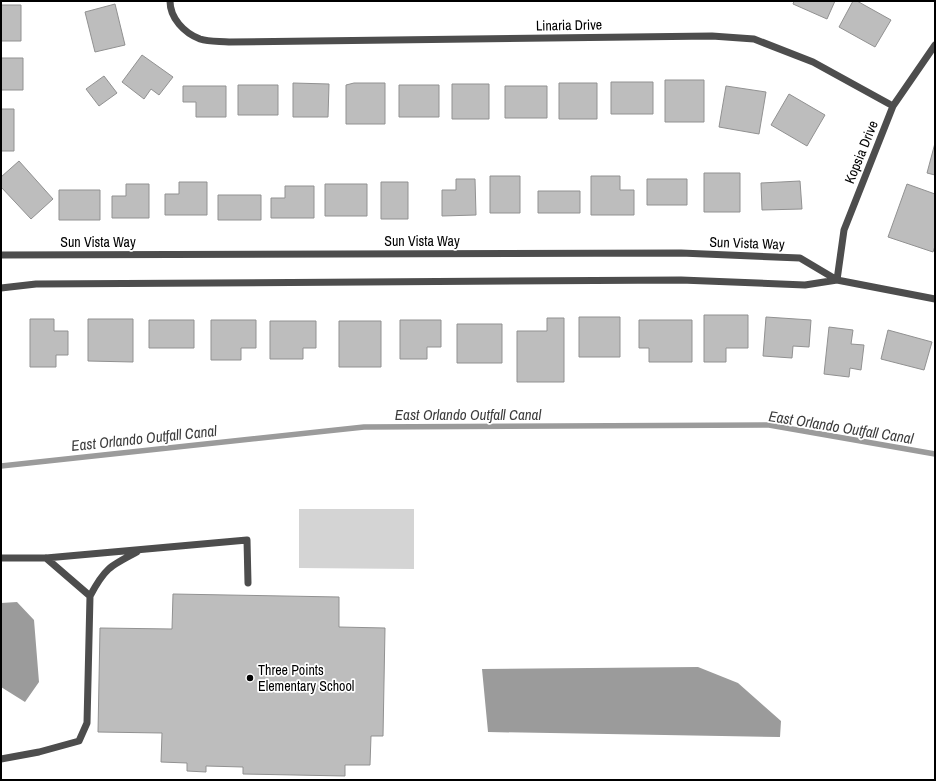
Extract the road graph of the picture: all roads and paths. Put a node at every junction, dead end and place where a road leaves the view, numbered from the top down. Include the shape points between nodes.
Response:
1 (170, 1) edge
2 (935, 45) edge
3 (893, 106) junction
4 (1, 255) edge
5 (837, 280) junction
6 (1, 288) edge
7 (935, 299) edge
8 (141, 550) junction
9 (1, 558) edge
10 (46, 558) junction
11 (248, 583) dead end
12 (90, 596) junction
13 (1, 759) edge

1 - 3 street, Linaria Drive via 170,9 180,27 201,39 229,42 712,36 754,39 813,62
2 - 3 street, Kopsia Drive
3 - 5 street, Kopsia Drive via 844,230
4 - 5 street, Sun Vista Way via 681,253 800,258
5 - 6 street, Sun Vista Way via 805,285 673,280 36,284
5 - 7 street, Sun Vista Way
8 - 10 street
8 - 11 street via 247,540
8 - 12 street via 110,566
9 - 10 street
10 - 12 street
12 - 13 street via 87,723 79,741

